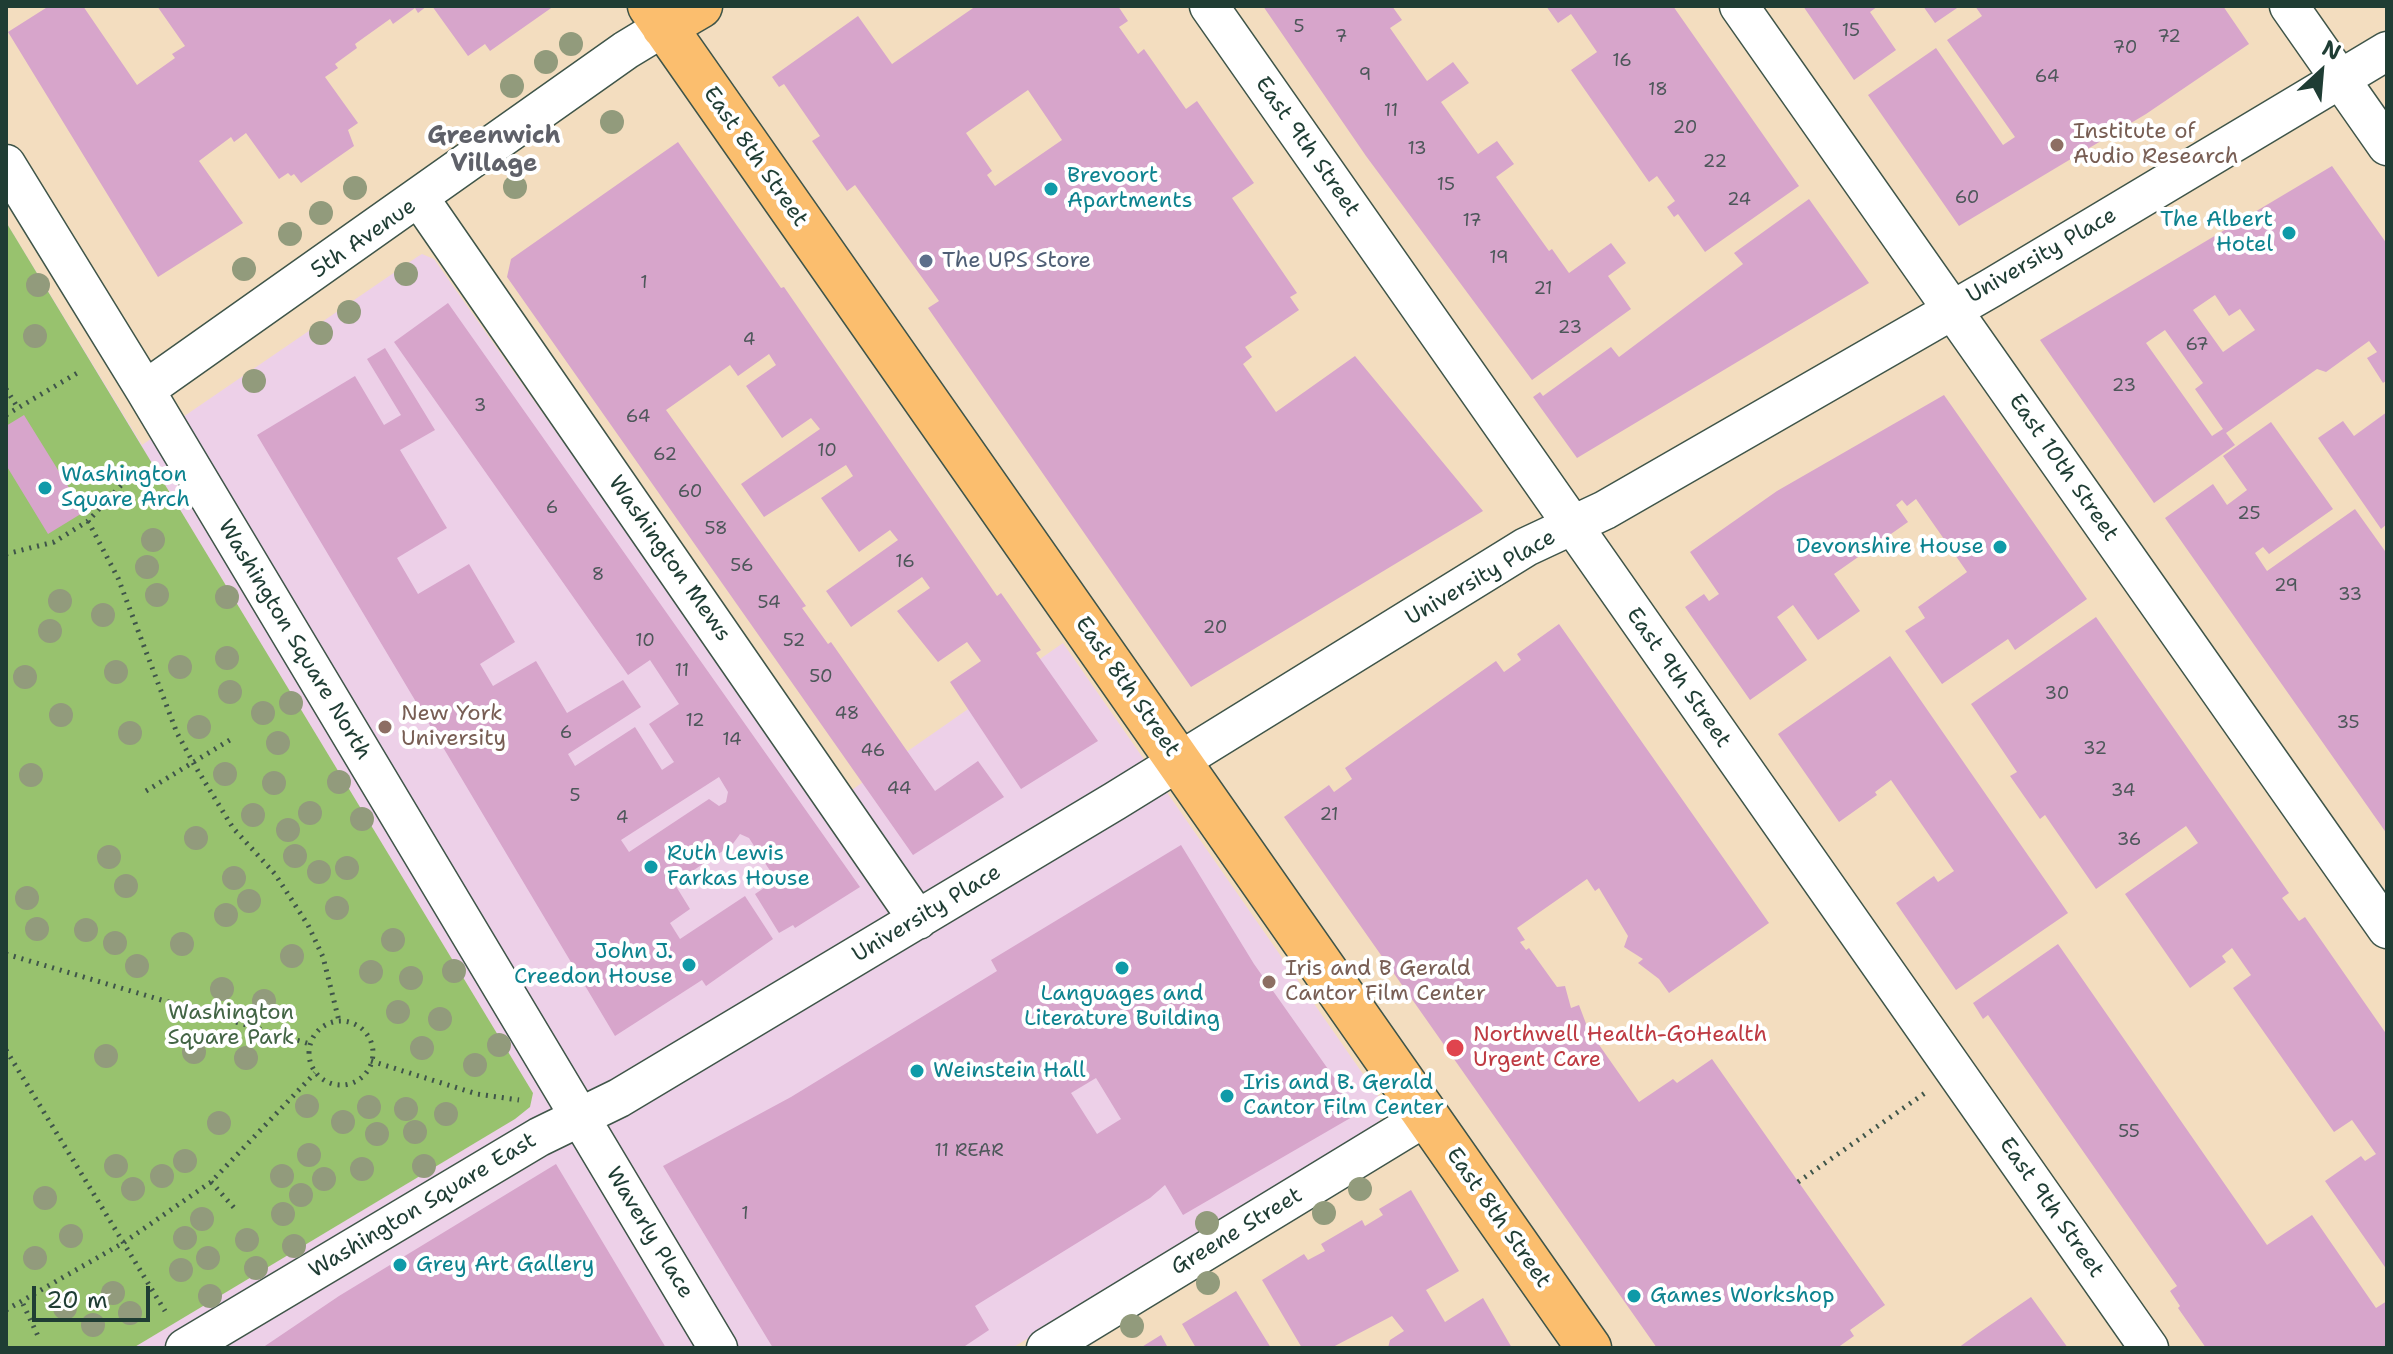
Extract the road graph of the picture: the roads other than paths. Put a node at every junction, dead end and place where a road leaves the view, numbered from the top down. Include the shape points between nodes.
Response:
1 (1209, 6) edge
2 (1739, 6) edge
3 (2289, 6) edge
4 (671, 13) edge
5 (2387, 51) edge
6 (2340, 79) junction
7 (2387, 146) edge
8 (6, 164) edge
9 (420, 199) junction
10 (1951, 309) junction
11 (145, 390) junction
12 (1571, 526) junction
13 (1179, 762) junction
14 (918, 920) junction
15 (2387, 929) edge
16 (1427, 1116) junction
17 (581, 1117) junction
18 (192, 1346) edge
19 (718, 1348) edge
20 (1046, 1348) edge
21 (1589, 1348) edge
22 (2149, 1348) edge

1 - 12 street, East 9th Street
2 - 10 street, East 10th Street
3 - 6 street
4 - 9 street, 5th Avenue
4 - 13 main road, East 8th Street
5 - 6 street, University Place
6 - 7 street
6 - 10 street, University Place
8 - 11 street, Washington Square North
9 - 11 street, 5th Avenue
9 - 14 street, Washington Mews
10 - 12 street, University Place
10 - 15 street, East 10th Street
11 - 17 street, Washington Square North
12 - 13 street, University Place via 1526,547
12 - 22 street, East 9th Street
13 - 14 street, University Place
13 - 16 main road, East 8th Street
14 - 17 street, University Place
16 - 20 street, Greene Street
16 - 21 main road, East 8th Street
17 - 18 street, Washington Square East via 525,1145
17 - 19 street, Waverly Place

